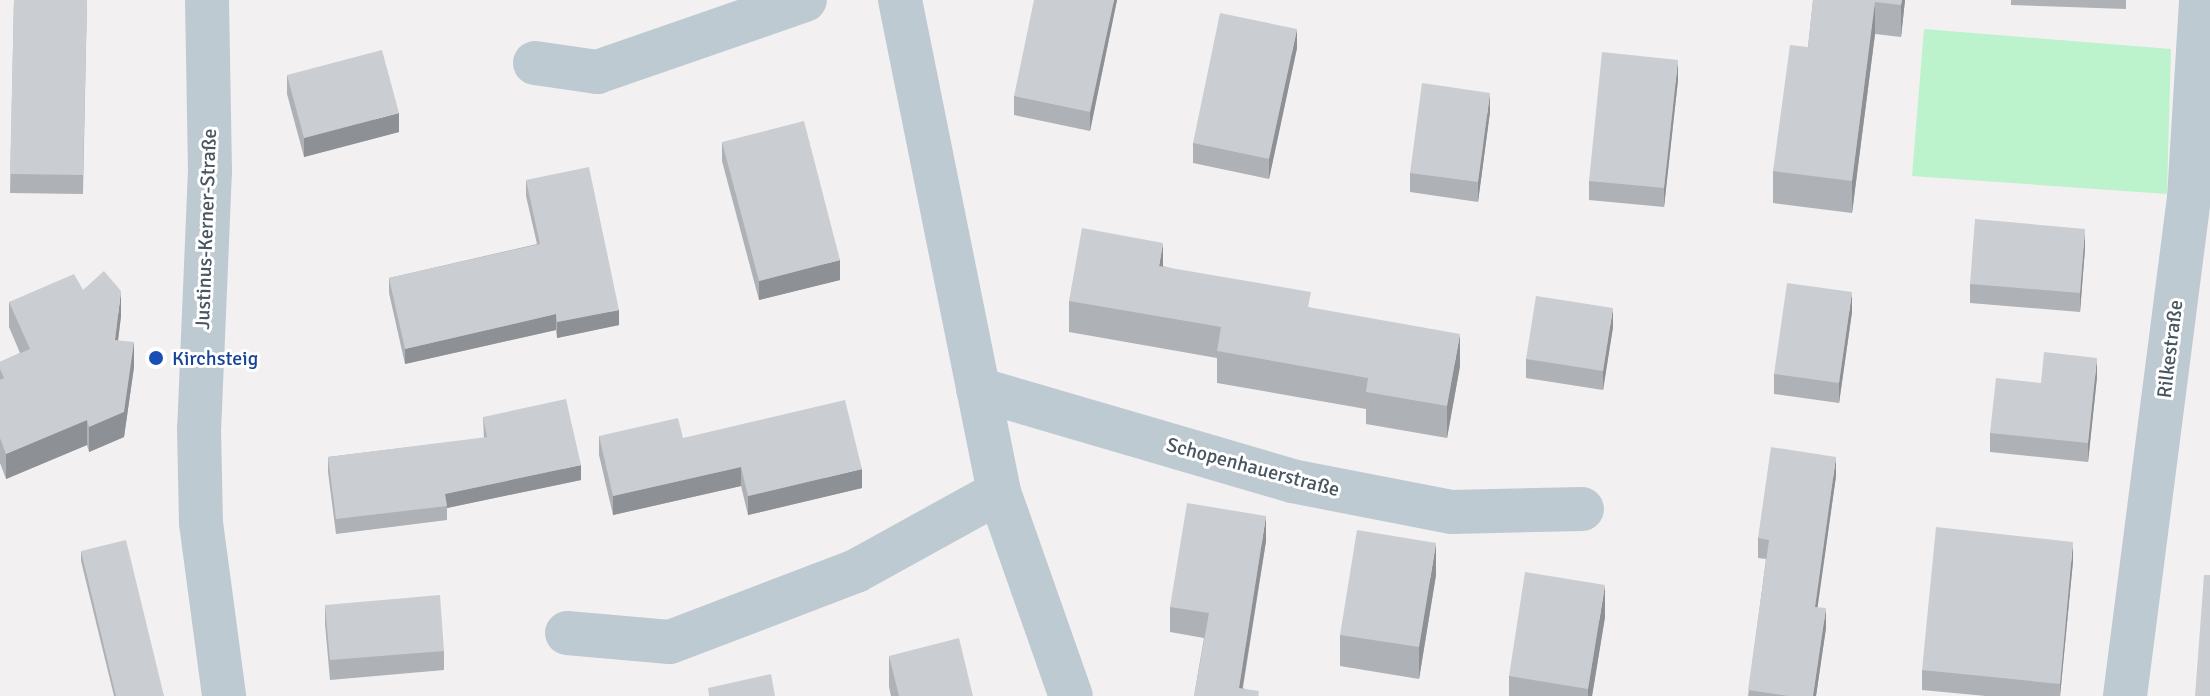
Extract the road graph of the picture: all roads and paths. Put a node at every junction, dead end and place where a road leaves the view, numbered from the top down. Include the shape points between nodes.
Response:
1 (207, 0) edge
2 (805, 0) edge
3 (900, 0) edge
4 (2201, 0) edge
5 (535, 63) dead end
6 (978, 389) junction
7 (999, 492) junction
8 (1582, 509) dead end
9 (567, 633) dead end
10 (224, 696) edge
11 (1071, 696) edge
12 (2125, 696) edge

1 - 10 street, Justinus-Kerner-Straße via 210,170 200,475 209,608
2 - 5 street via 597,72
3 - 6 street
4 - 12 street, Rilkestraße via 2189,198
6 - 7 street
6 - 8 street, Schopenhauerstraße via 1292,481 1452,512
7 - 9 street via 856,571 670,642
7 - 11 street

